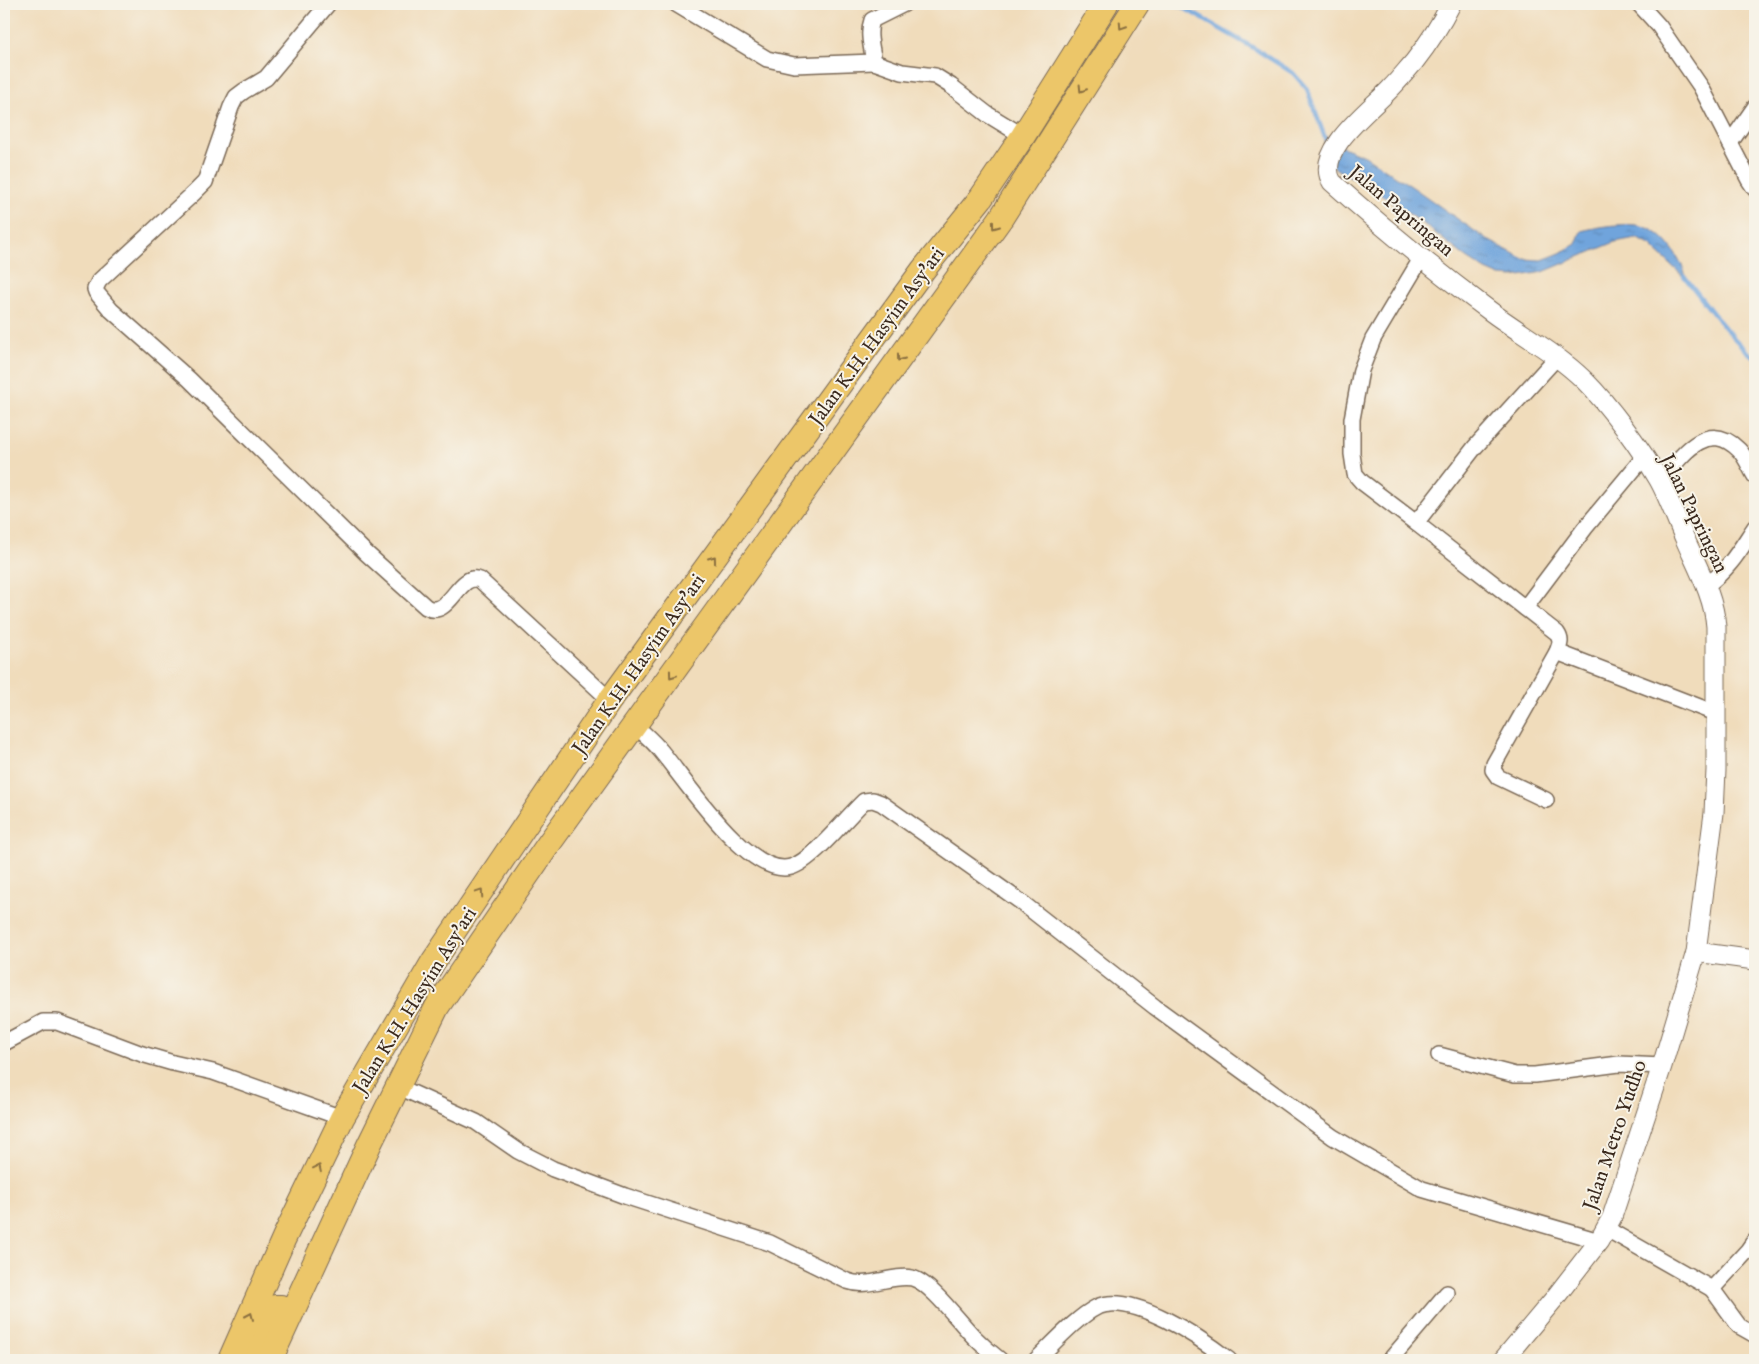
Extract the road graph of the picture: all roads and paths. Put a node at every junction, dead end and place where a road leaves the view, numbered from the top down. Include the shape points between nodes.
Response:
1 (328, 4) edge
2 (676, 4) edge
3 (904, 4) edge
4 (1106, 4) edge
5 (1137, 4) edge
6 (1451, 4) edge
7 (1639, 4) edge
8 (874, 62) junction
9 (1755, 107) edge
10 (1023, 136) junction
11 (1730, 144) junction
12 (1755, 189) edge
13 (1422, 257) junction
14 (1556, 357) junction
15 (1644, 457) junction
16 (1755, 476) edge
17 (813, 478) junction
18 (1660, 482) junction
19 (1416, 523) junction
20 (1755, 527) edge
21 (696, 582) junction
22 (1706, 586) junction
23 (1525, 608) junction
24 (693, 646) junction
25 (1557, 652) junction
26 (610, 700) junction
27 (1715, 713) junction
28 (636, 726) junction
29 (560, 774) junction
30 (1546, 800) dead end
31 (1696, 952) junction
32 (1755, 960) edge
33 (4, 1043) edge
34 (1439, 1055) dead end
35 (1662, 1066) junction
36 (397, 1086) junction
37 (342, 1118) junction
38 (369, 1144) junction
39 (1602, 1234) junction
40 (1755, 1240) edge
41 (272, 1265) junction
42 (1712, 1289) junction
43 (1447, 1294) dead end
44 (282, 1333) junction
45 (1755, 1335) edge
46 (230, 1360) edge
47 (247, 1360) edge
48 (270, 1360) edge
49 (1000, 1360) edge
50 (1036, 1360) edge
51 (1229, 1360) edge
52 (1390, 1360) edge
53 (1503, 1360) edge

1 - 26 street via 266,78 236,97 205,182 99,281 96,292 111,310 189,379 366,553 426,607 441,608 469,579 480,580
2 - 8 street via 767,59 794,65
3 - 8 street via 872,20 870,33
4 - 10 highway, Jalan K.H. Hasyim Asy'ari
5 -> 17 highway, Jalan K.H. Hasyim Asy'ari via 1001,218
6 - 13 street, Jalan Papringan via 1416,60 1347,132 1328,163 1328,176 1332,182
7 - 11 street via 1659,26 1701,86
8 - 10 street via 902,72 935,76
9 - 11 street
21 -> 10 highway, Jalan K.H. Hasyim Asy'ari via 923,270 981,198
11 - 12 street
13 - 14 street, Jalan Papringan via 1490,311
13 - 19 street via 1372,339 1361,370 1352,419 1355,474
14 - 15 street, Jalan Papringan via 1584,380
14 - 19 street via 1475,447
15 - 18 street, Jalan Papringan
15 - 23 street
16 - 18 street via 1740,450 1717,436 1702,439 1688,450
17 - 21 highway via 798,483 788,492 704,604 699,606 691,600
17 - 24 highway, Jalan K.H. Hasyim Asy'ari
18 - 22 street, Jalan Papringan
19 - 23 street
20 - 22 street via 1730,564
21 - 26 highway, Jalan K.H. Hasyim Asy'ari
22 - 27 street, Jalan Papringan via 1716,627
23 - 25 street via 1557,632 1560,638
24 -> 28 highway, Jalan K.H. Hasyim Asy'ari
24 - 29 highway via 699,627 690,621 683,626 588,759 578,768
25 - 27 street
25 - 30 street via 1493,770 1498,777
26 - 29 highway, Jalan K.H. Hasyim Asy'ari
27 - 31 street, Jalan Papringan via 1714,813
28 - 36 highway, Jalan K.H. Hasyim Asy'ari via 437,1006
28 - 39 street via 658,748 725,831 752,856 790,868 809,857 864,801 881,803 1021,902 1154,1008 1333,1137 1422,1189
37 -> 29 highway, Jalan K.H. Hasyim Asy'ari via 433,962
31 - 32 street
31 - 35 street, Jalan Metro Yudho
33 - 37 street via 43,1022 57,1022 142,1054 213,1072
34 - 35 street via 1515,1075 1619,1064
35 - 39 street, Jalan Metro Yudho via 1617,1204
36 - 38 highway, Jalan K.H. Hasyim Asy'ari
36 - 49 street via 476,1122 518,1151 560,1172 617,1194 770,1243 847,1281 860,1284 903,1278 916,1280 931,1290
41 -> 37 highway, Jalan K.H. Hasyim Asy'ari
38 - 41 highway via 355,1152 347,1162 280,1291 272,1287
38 - 44 highway, Jalan K.H. Hasyim Asy'ari
39 - 42 street
39 - 53 street, Jalan Metro Yudho
40 - 42 street
46 -> 41 highway, Jalan K.H. Hasyim Asy'ari
42 - 45 street via 1739,1326
43 - 52 street
44 - 47 highway via 285,1311 275,1307 270,1310
44 - 48 highway, Jalan K.H. Hasyim Asy'ari
50 - 51 street via 1089,1312 1111,1304 1136,1309 1170,1322

